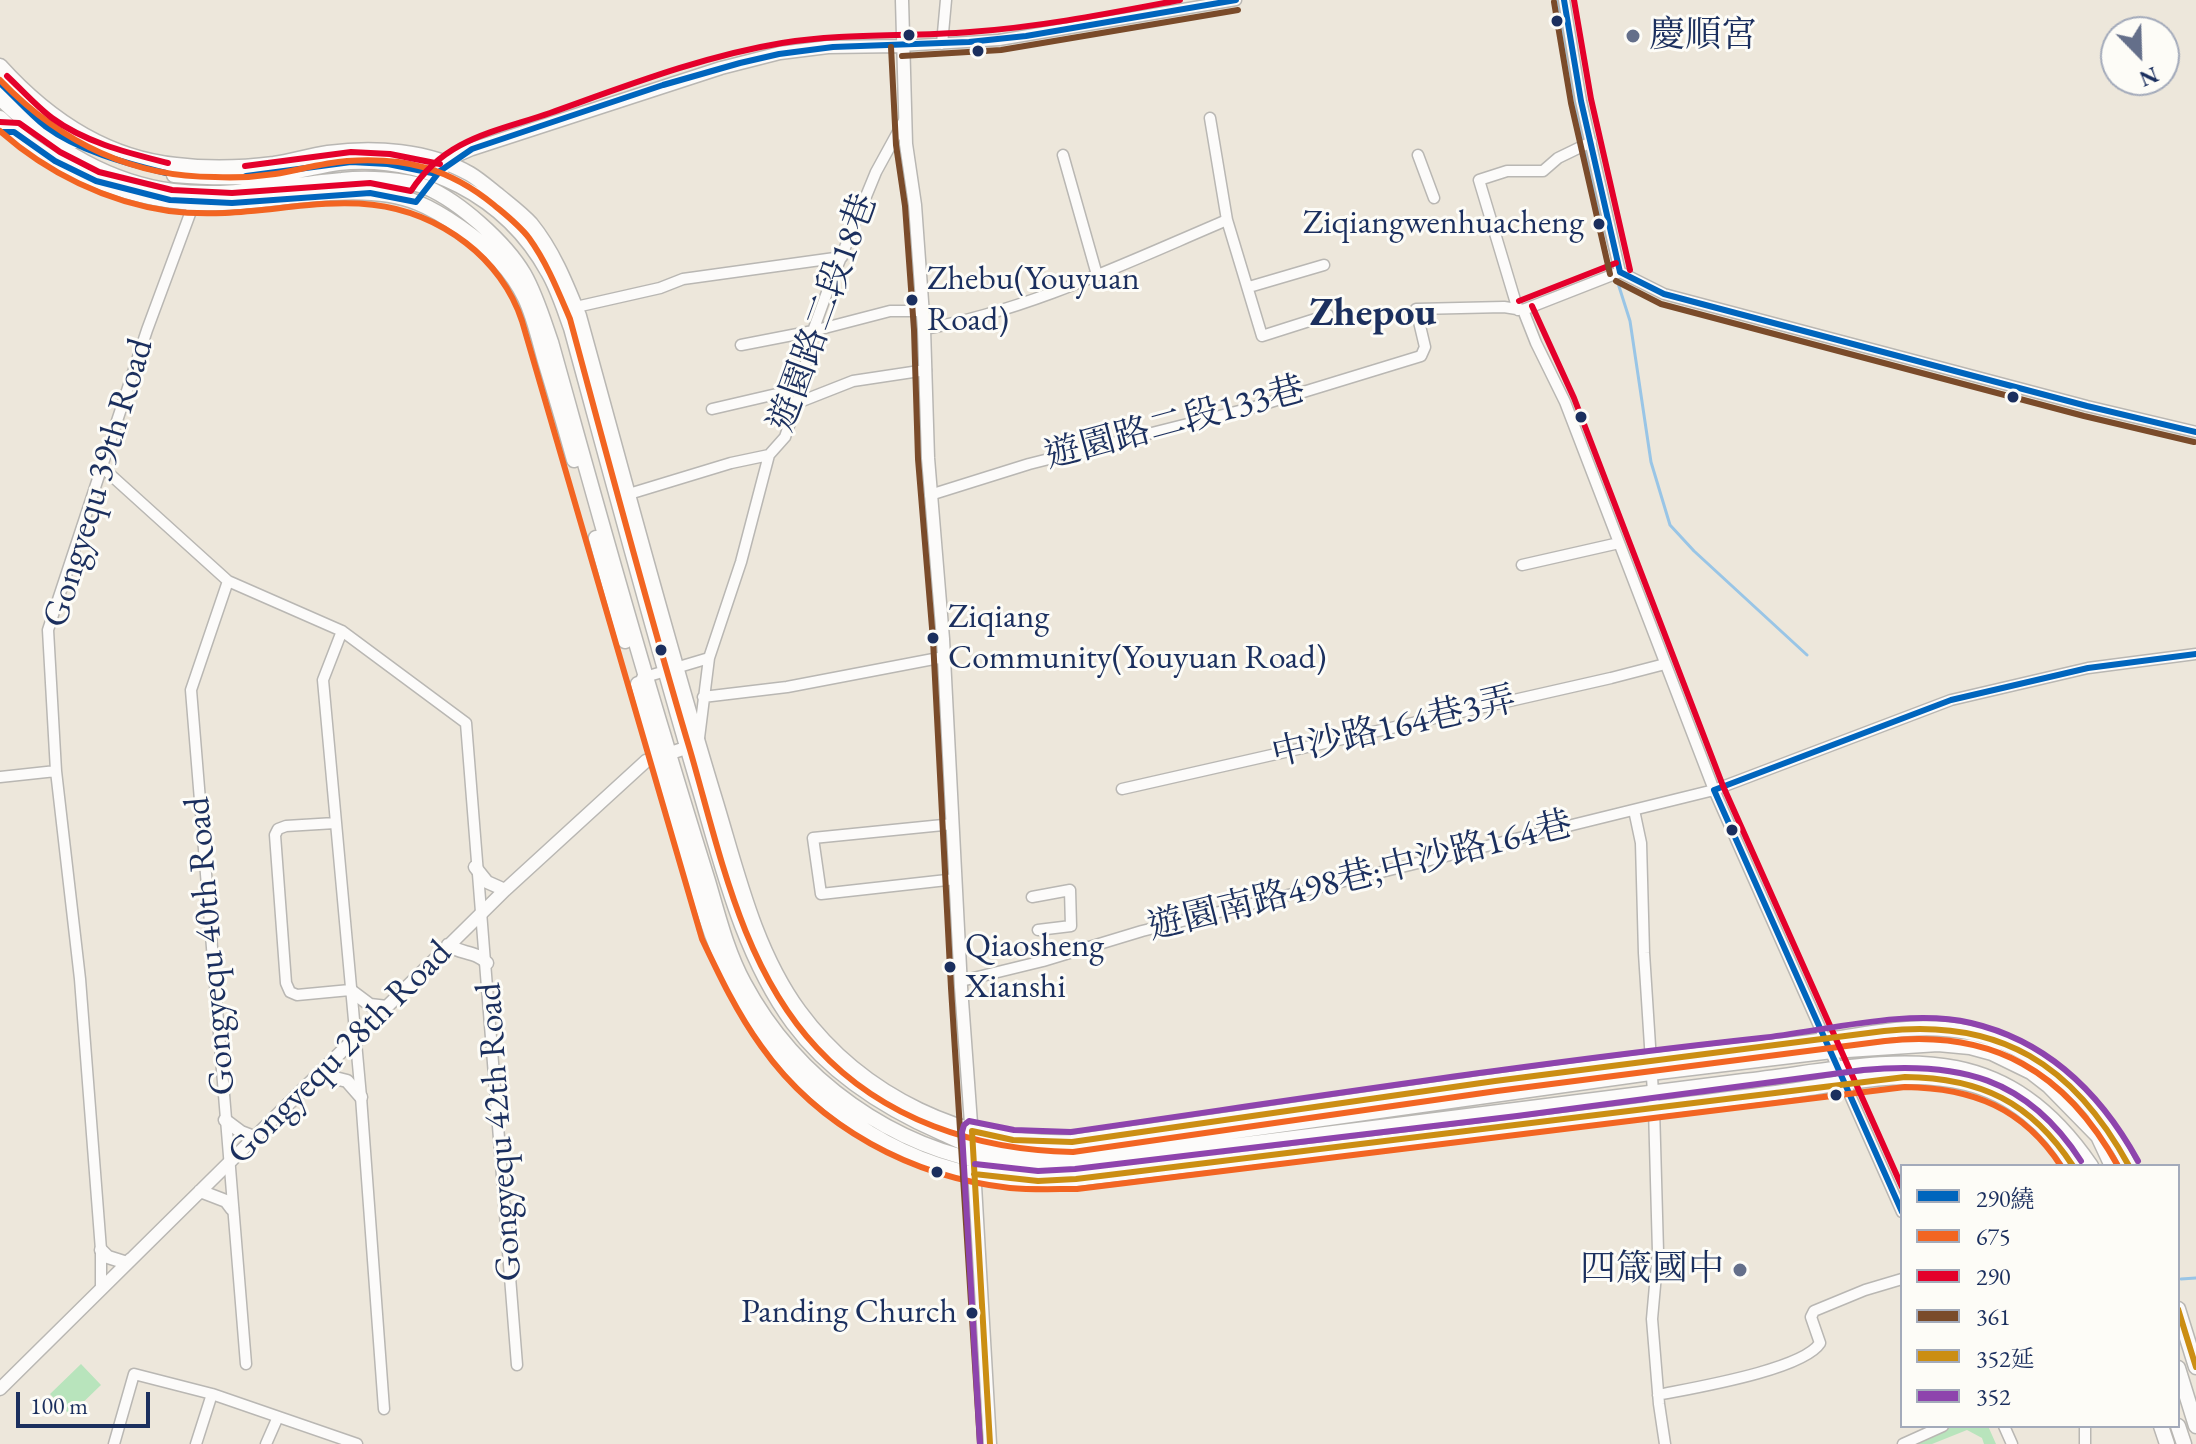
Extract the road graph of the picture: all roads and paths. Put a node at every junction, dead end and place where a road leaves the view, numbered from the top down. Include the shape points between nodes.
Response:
1 (902, 0) edge
2 (946, 0) edge
3 (1236, 0) edge
4 (1564, 0) edge
5 (942, 44) junction
6 (901, 46) junction
7 (2, 76) edge
8 (0, 98) edge
9 (0, 118) edge
10 (1210, 118) dead end
11 (905, 119) junction
12 (7, 132) edge
13 (1591, 142) junction
14 (472, 149) junction
15 (1063, 155) dead end
16 (1418, 155) dead end
17 (442, 169) junction
18 (471, 175) junction
19 (425, 187) junction
20 (1434, 198) dead end
21 (416, 202) junction
22 (194, 203) junction
23 (1227, 220) junction
24 (842, 257) junction
25 (1324, 265) dead end
26 (1620, 272) junction
27 (1097, 275) junction
28 (1249, 287) junction
29 (576, 307) junction
30 (1520, 310) junction
31 (922, 311) junction
32 (1328, 315) dead end
33 (924, 329) junction
34 (813, 331) junction
35 (741, 345) dead end
36 (926, 370) junction
37 (798, 389) junction
38 (797, 403) junction
39 (712, 409) dead end
40 (2196, 432) edge
41 (769, 455) junction
42 (103, 468) junction
43 (629, 494) junction
44 (930, 495) junction
45 (1619, 543) junction
46 (1522, 565) dead end
47 (228, 581) junction
48 (342, 631) junction
49 (2196, 654) edge
50 (944, 657) junction
51 (709, 658) junction
52 (1665, 664) junction
53 (672, 670) junction
54 (641, 678) junction
55 (703, 697) junction
56 (693, 746) junction
57 (663, 755) junction
58 (56, 771) junction
59 (0, 777) edge
60 (1122, 789) dead end
61 (1714, 790) junction
62 (1634, 810) junction
63 (335, 823) junction
64 (953, 824) junction
65 (475, 867) junction
66 (956, 879) junction
67 (505, 890) junction
68 (1032, 897) dead end
69 (480, 914) junction
70 (1038, 930) dead end
71 (448, 945) junction
72 (487, 963) junction
73 (961, 981) junction
74 (350, 990) junction
75 (387, 1007) junction
76 (355, 1039) junction
77 (1830, 1046) junction
78 (1650, 1066) junction
79 (319, 1074) junction
80 (1841, 1076) junction
81 (361, 1097) junction
82 (1653, 1101) junction
83 (225, 1120) junction
84 (257, 1135) junction
85 (973, 1153) junction
86 (230, 1162) junction
87 (2072, 1164) edge
88 (2090, 1164) edge
89 (2111, 1164) edge
90 (2128, 1164) edge
91 (200, 1191) junction
92 (1900, 1208) edge
93 (232, 1209) junction
94 (101, 1250) junction
95 (131, 1259) junction
96 (1900, 1280) edge
97 (101, 1288) junction
98 (2180, 1315) edge
99 (246, 1364) dead end
100 (517, 1365) dead end
101 (2196, 1367) edge
102 (2180, 1374) edge
103 (2, 1386) edge
104 (212, 1394) junction
105 (1658, 1395) junction
106 (384, 1409) dead end
107 (277, 1419) junction
108 (2196, 1426) edge
109 (1939, 1428) edge
110 (344, 1441) edge
111 (114, 1444) edge
112 (196, 1444) edge
113 (266, 1444) edge
114 (357, 1444) edge
115 (990, 1444) edge
116 (1665, 1444) edge
117 (1903, 1444) edge

1 - 6 street
2 - 5 street
3 - 5 street via 999,40
4 - 13 street
5 - 6 street
6 - 11 street
6 - 14 street via 780,53
7 - 17 main road via 49,128 124,162 172,174 215,179 372,162
8 - 19 main road via 68,154 98,170 171,190 246,191 358,179
9 - 12 main road
10 - 23 street
11 - 24 street, 遊園路二段18巷 via 876,172
11 - 31 street
12 - 22 main road via 96,181
13 - 26 street
13 - 30 street via 1543,171 1507,171 1479,180
14 - 17 street
14 - 18 street
15 - 27 street
16 - 20 street
17 - 18 main road
17 - 19 street
17 - 53 main road via 505,216 533,247 557,288
18 - 29 main road via 530,223
19 - 21 street
19 - 54 main road via 488,230 510,254 535,297
21 - 22 main road via 370,193
21 - 54 main road via 479,240 525,298
22 - 42 street, Gongyequ 39th Road
23 - 27 street
23 - 28 street
24 - 29 street via 683,279
24 - 34 street, 遊園路二段18巷
25 - 28 street
26 - 30 street
26 - 40 street via 1664,294
27 - 33 street via 966,321
28 - 32 street via 1262,336
29 - 43 main road
30 - 44 street, 遊園路二段133巷 via 1416,309 1425,347 1421,356
30 - 45 street via 1565,402
31 - 33 street
31 - 34 street via 890,311
33 - 36 street
34 - 35 street
34 - 37 street, 遊園路二段18巷
36 - 38 street via 853,381
36 - 44 street
37 - 38 street, 遊園路二段18巷
37 - 39 street
38 - 41 street, 遊園路二段18巷 via 785,437
41 - 43 street
41 - 51 street, 遊園路二段18巷
42 - 47 street, Gongyequ 42th Road
42 - 58 street, Gongyequ 39th Road via 48,630
43 - 53 main road
44 - 50 street
45 - 46 street
45 - 52 street
47 - 48 street, Gongyequ 42th Road
47 - 83 street, Gongyequ 40th Road via 191,690
48 - 63 street via 323,680
48 - 65 street, Gongyequ 42th Road via 466,723
49 - 61 street, 遊園南路498巷;中沙路164巷 via 2088,668 1951,700
50 - 55 street
50 - 64 street
51 - 53 street
51 - 55 street, 遊園路二段18巷
52 - 60 street, 中沙路164巷3弄
52 - 61 street
53 - 54 street
53 - 56 main road
54 - 57 main road
55 - 56 street, 遊園路二段18巷
56 - 57 street, Gongyequ 28th Road
56 - 85 main road via 746,933 775,997 830,1063 875,1097
57 - 67 street, Gongyequ 28th Road via 646,761
57 - 85 main road via 723,932 744,983 777,1033 820,1080 852,1105 908,1138 946,1153
58 - 59 street
58 - 94 street, Gongyequ 39th Road via 80,979
61 - 62 street, 遊園南路498巷;中沙路164巷
61 - 77 street
62 - 73 street, 遊園南路498巷;中沙路164巷
62 - 78 street via 1641,843
63 - 74 street
63 - 74 street via 286,826 275,835 286,983 297,995
64 - 66 street
64 - 66 street via 813,838 821,894
65 - 67 street via 487,882
65 - 69 street, Gongyequ 42th Road
66 - 73 street
67 - 69 street, Gongyequ 28th Road
68 - 70 street via 1070,890 1071,926
69 - 71 street, Gongyequ 28th Road
69 - 72 street, Gongyequ 42th Road
71 - 72 street
71 - 75 street, Gongyequ 28th Road
72 - 100 street, Gongyequ 42th Road
73 - 85 street
74 - 75 street via 370,1005
74 - 76 street
75 - 76 street, Gongyequ 28th Road
76 - 79 street, Gongyequ 28th Road
76 - 81 street
77 - 78 main road
77 - 80 street
77 - 89 main road via 1938,1044 2002,1057 2049,1086 2098,1136
77 - 90 main road via 1905,1028 1967,1032 2014,1048 2055,1073 2095,1111
78 - 82 street
78 - 85 main road via 1072,1154
79 - 81 street via 347,1081
79 - 84 street, Gongyequ 28th Road
80 - 82 main road
80 - 87 main road via 1931,1078 1982,1088 2027,1112
80 - 88 main road via 1930,1063 1986,1076 2034,1102
80 - 92 street
81 - 106 street
82 - 85 main road via 1073,1166 1002,1165
82 - 105 street via 1658,1252 1652,1319
83 - 84 street via 241,1132
83 - 86 street, Gongyequ 40th Road
84 - 86 street, Gongyequ 28th Road
85 - 115 street
86 - 91 street, Gongyequ 28th Road
86 - 93 street, Gongyequ 40th Road
91 - 93 street via 226,1201
91 - 95 street, Gongyequ 28th Road
93 - 99 street, Gongyequ 40th Road
94 - 95 street via 113,1259
94 - 97 street, Gongyequ 39th Road
95 - 97 street, Gongyequ 28th Road
96 - 105 street via 1814,1311 1811,1317 1820,1343 1804,1356 1767,1371
97 - 103 street, Gongyequ 28th Road
98 - 101 main road
102 - 108 main road
104 - 107 street
104 - 111 street via 134,1374
104 - 112 street
105 - 116 street
107 - 110 street
107 - 113 street
109 - 117 street
110 - 114 street

